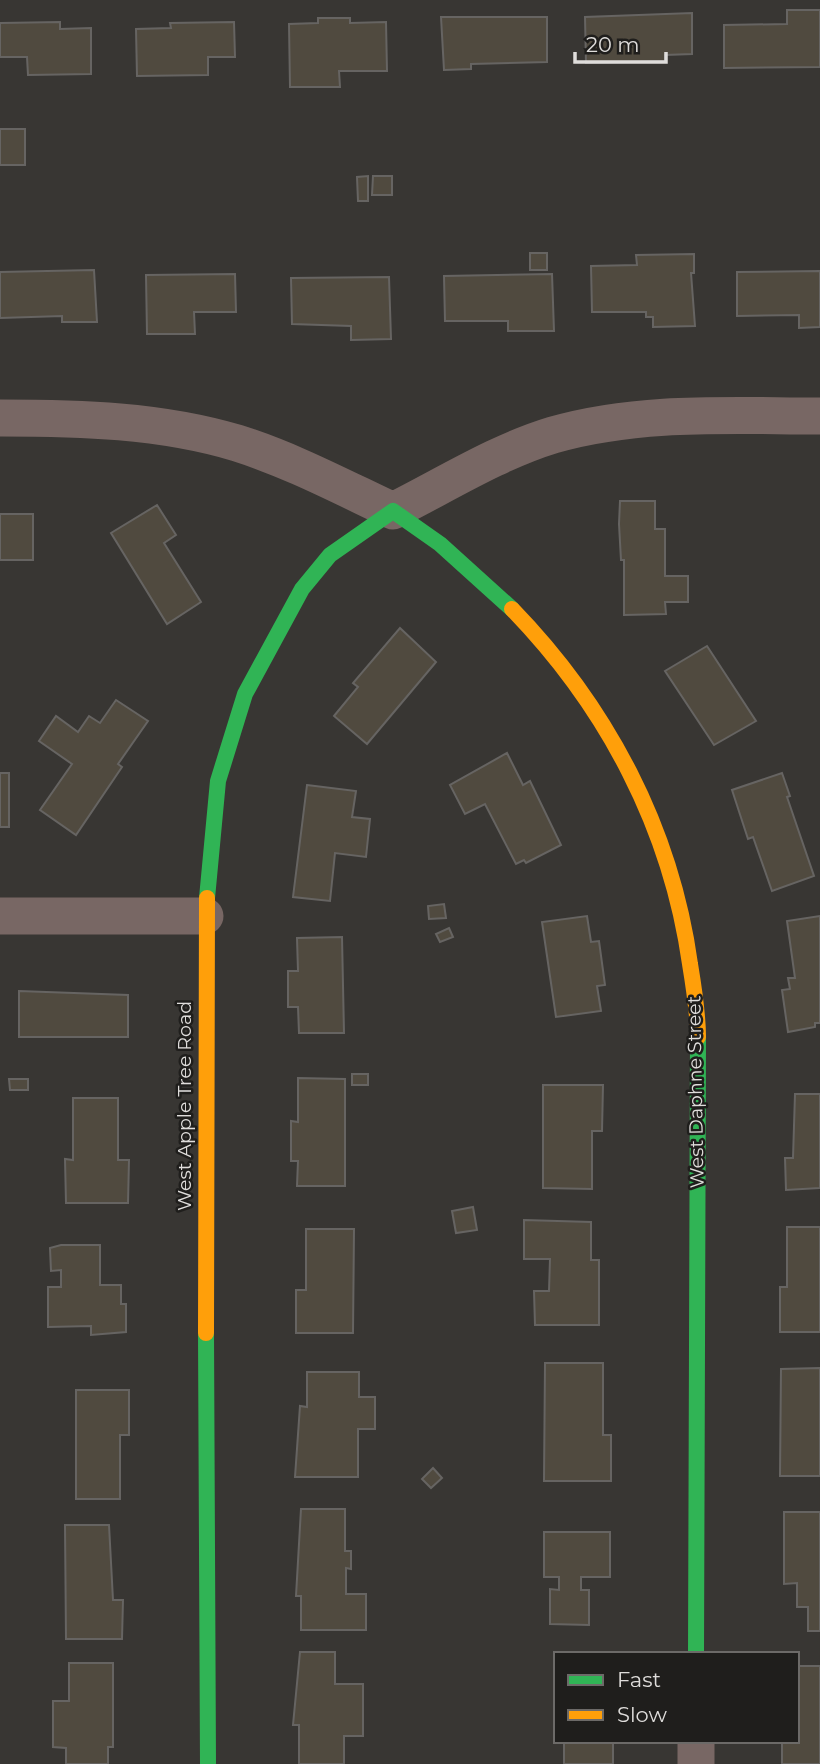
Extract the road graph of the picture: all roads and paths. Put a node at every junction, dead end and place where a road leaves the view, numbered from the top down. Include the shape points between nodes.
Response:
1 (820, 416) edge
2 (0, 418) edge
3 (393, 511) junction
4 (0, 916) edge
5 (205, 916) junction
6 (696, 1652) edge
7 (696, 1743) edge
8 (208, 1764) edge
9 (696, 1764) edge

1 - 3 street via 677,416 596,425 502,455
2 - 3 street via 101,420 237,443 301,467
3 - 5 street, West Apple Tree Road via 330,555 302,589 245,694 218,781
3 - 6 street, West Daphne Street via 461,558 551,651 587,698 634,781 676,888 698,1022
4 - 5 street
5 - 8 street, West Apple Tree Road
7 - 9 street

